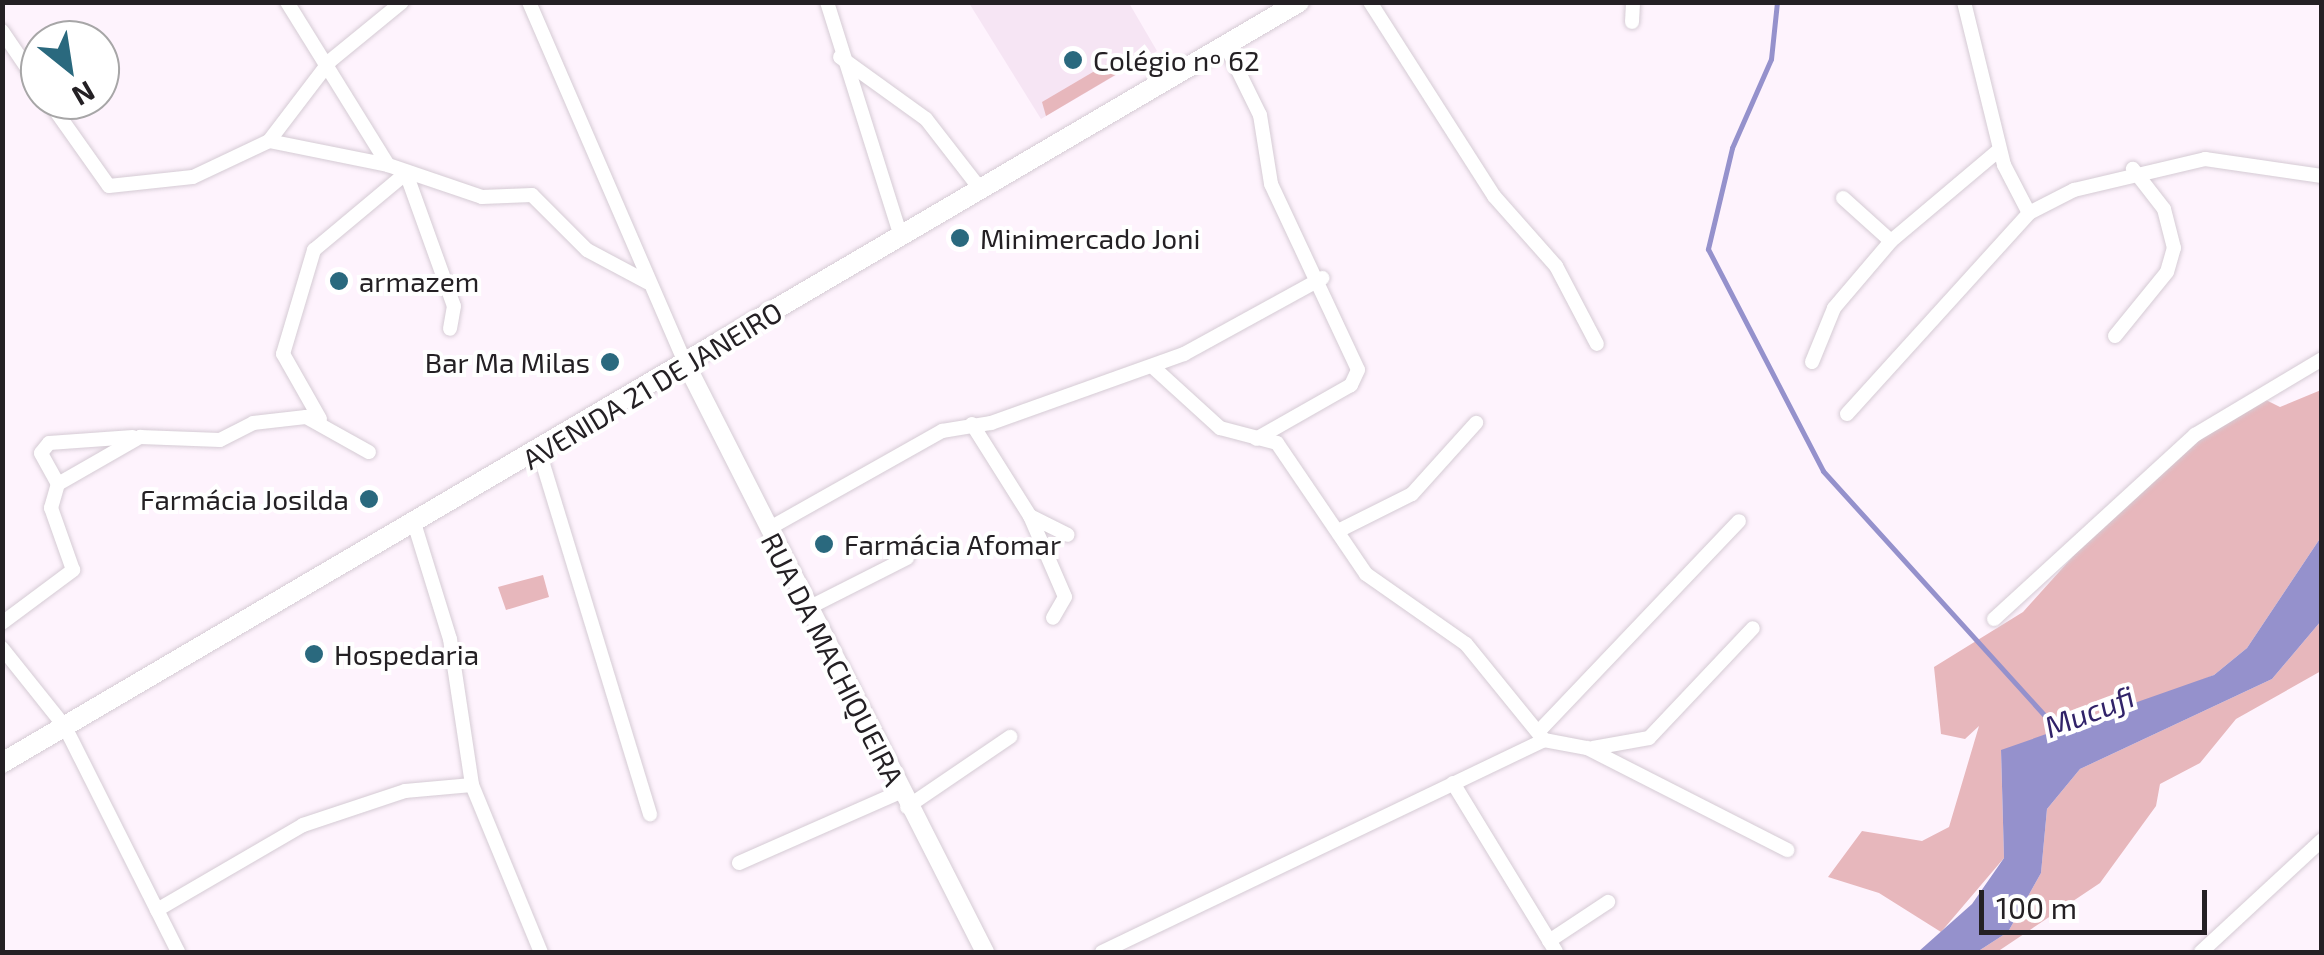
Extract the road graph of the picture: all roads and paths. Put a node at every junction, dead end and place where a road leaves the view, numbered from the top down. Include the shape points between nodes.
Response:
1 (287, 2) edge
2 (402, 2) edge
3 (530, 2) edge
4 (1299, 2) edge
5 (1370, 2) edge
6 (1633, 2) edge
7 (1964, 2) edge
8 (826, 3) edge
9 (1632, 22) dead end
10 (2, 31) edge
11 (1226, 46) junction
12 (20, 58) edge
13 (840, 58) junction
14 (330, 61) junction
15 (62, 120) edge
16 (269, 141) junction
17 (2000, 150) junction
18 (388, 165) junction
19 (2134, 169) junction
20 (406, 173) junction
21 (2322, 176) edge
22 (981, 190) junction
23 (1843, 198) dead end
24 (2029, 214) junction
25 (900, 238) junction
26 (1891, 241) junction
27 (1322, 278) junction
28 (647, 282) junction
29 (450, 329) dead end
30 (2115, 336) dead end
31 (1597, 344) dead end
32 (2322, 359) edge
33 (1812, 362) dead end
34 (686, 364) junction
35 (1153, 367) junction
36 (1847, 414) dead end
37 (320, 419) junction
38 (972, 424) junction
39 (1476, 424) dead end
40 (140, 436) junction
41 (1255, 439) junction
42 (369, 452) dead end
43 (539, 452) junction
44 (58, 484) junction
45 (1030, 516) junction
46 (1739, 521) dead end
47 (415, 526) junction
48 (768, 529) junction
49 (1340, 530) junction
50 (1068, 535) dead end
51 (907, 558) dead end
52 (808, 608) junction
53 (1053, 618) dead end
54 (1994, 619) dead end
55 (2, 623) edge
56 (1752, 628) dead end
57 (2, 648) edge
58 (65, 727) junction
59 (1542, 734) junction
60 (1010, 736) dead end
61 (1587, 748) junction
62 (2, 763) edge
63 (1453, 783) junction
64 (472, 785) junction
65 (904, 800) junction
66 (650, 814) dead end
67 (2322, 840) edge
68 (1787, 850) dead end
69 (739, 864) dead end
70 (1608, 902) dead end
71 (157, 910) junction
72 (1135, 936) junction
73 (1553, 947) edge
74 (178, 952) edge
75 (541, 952) edge
76 (985, 952) edge
77 (1102, 952) edge
78 (1144, 952) edge
79 (2201, 952) edge

1 - 14 street
2 - 14 street
3 - 28 street
4 - 11 main road, AVENIDA 21 DE JANEIRO
5 - 31 street via 1494,196 1556,266
6 - 9 street
7 - 17 street
8 - 13 street
10 - 12 street
11 - 22 main road, AVENIDA 21 DE JANEIRO
11 - 27 street via 1260,115 1271,184
13 - 22 street via 926,119
13 - 25 street
14 - 16 street
14 - 18 street
15 - 16 street via 110,186 194,176
16 - 18 street
17 - 24 street
17 - 26 street
18 - 20 street
19 - 21 street via 2206,159
19 - 24 street
19 - 30 street via 2164,209 2174,248 2168,272
20 - 28 street via 482,197 532,195 587,250
20 - 29 street via 454,306
20 - 37 street via 314,250 283,354
22 - 25 main road, AVENIDA 21 DE JANEIRO
23 - 26 street
24 - 36 street
25 - 34 main road, AVENIDA 21 DE JANEIRO
26 - 33 street via 1834,308
27 - 35 street
27 - 41 street via 1358,370 1350,385
28 - 34 street
32 - 54 street via 2164,460
34 - 43 main road, AVENIDA 21 DE JANEIRO
34 - 48 street, RUA DA MACHIQUEIRA
35 - 38 street
35 - 41 street via 1220,428
37 - 40 street via 253,422 220,440
37 - 42 street
38 - 45 street
38 - 48 street
39 - 49 street via 1412,494
40 - 44 street
40 - 44 street via 49,442 41,453
41 - 49 street via 1277,443
43 - 47 main road, AVENIDA 21 DE JANEIRO
43 - 66 street
44 - 55 street via 52,508 74,570
45 - 50 street
45 - 53 street via 1065,596
46 - 59 street
47 - 58 main road, AVENIDA 21 DE JANEIRO
47 - 64 street via 450,639
48 - 52 street, RUA DA MACHIQUEIRA
49 - 59 street via 1366,574 1466,644
51 - 52 street
52 - 65 street, RUA DA MACHIQUEIRA
56 - 61 street via 1649,738 1620,750
57 - 58 street
58 - 62 main road, AVENIDA 21 DE JANEIRO
58 - 71 street
59 - 61 street
59 - 63 street
60 - 65 street
61 - 68 street
63 - 72 street
63 - 73 street
64 - 71 street via 405,790 303,825
64 - 75 street
65 - 69 street
65 - 76 street, RUA DA MACHIQUEIRA
67 - 79 street
70 - 73 street
71 - 74 street
72 - 77 street
72 - 78 street

